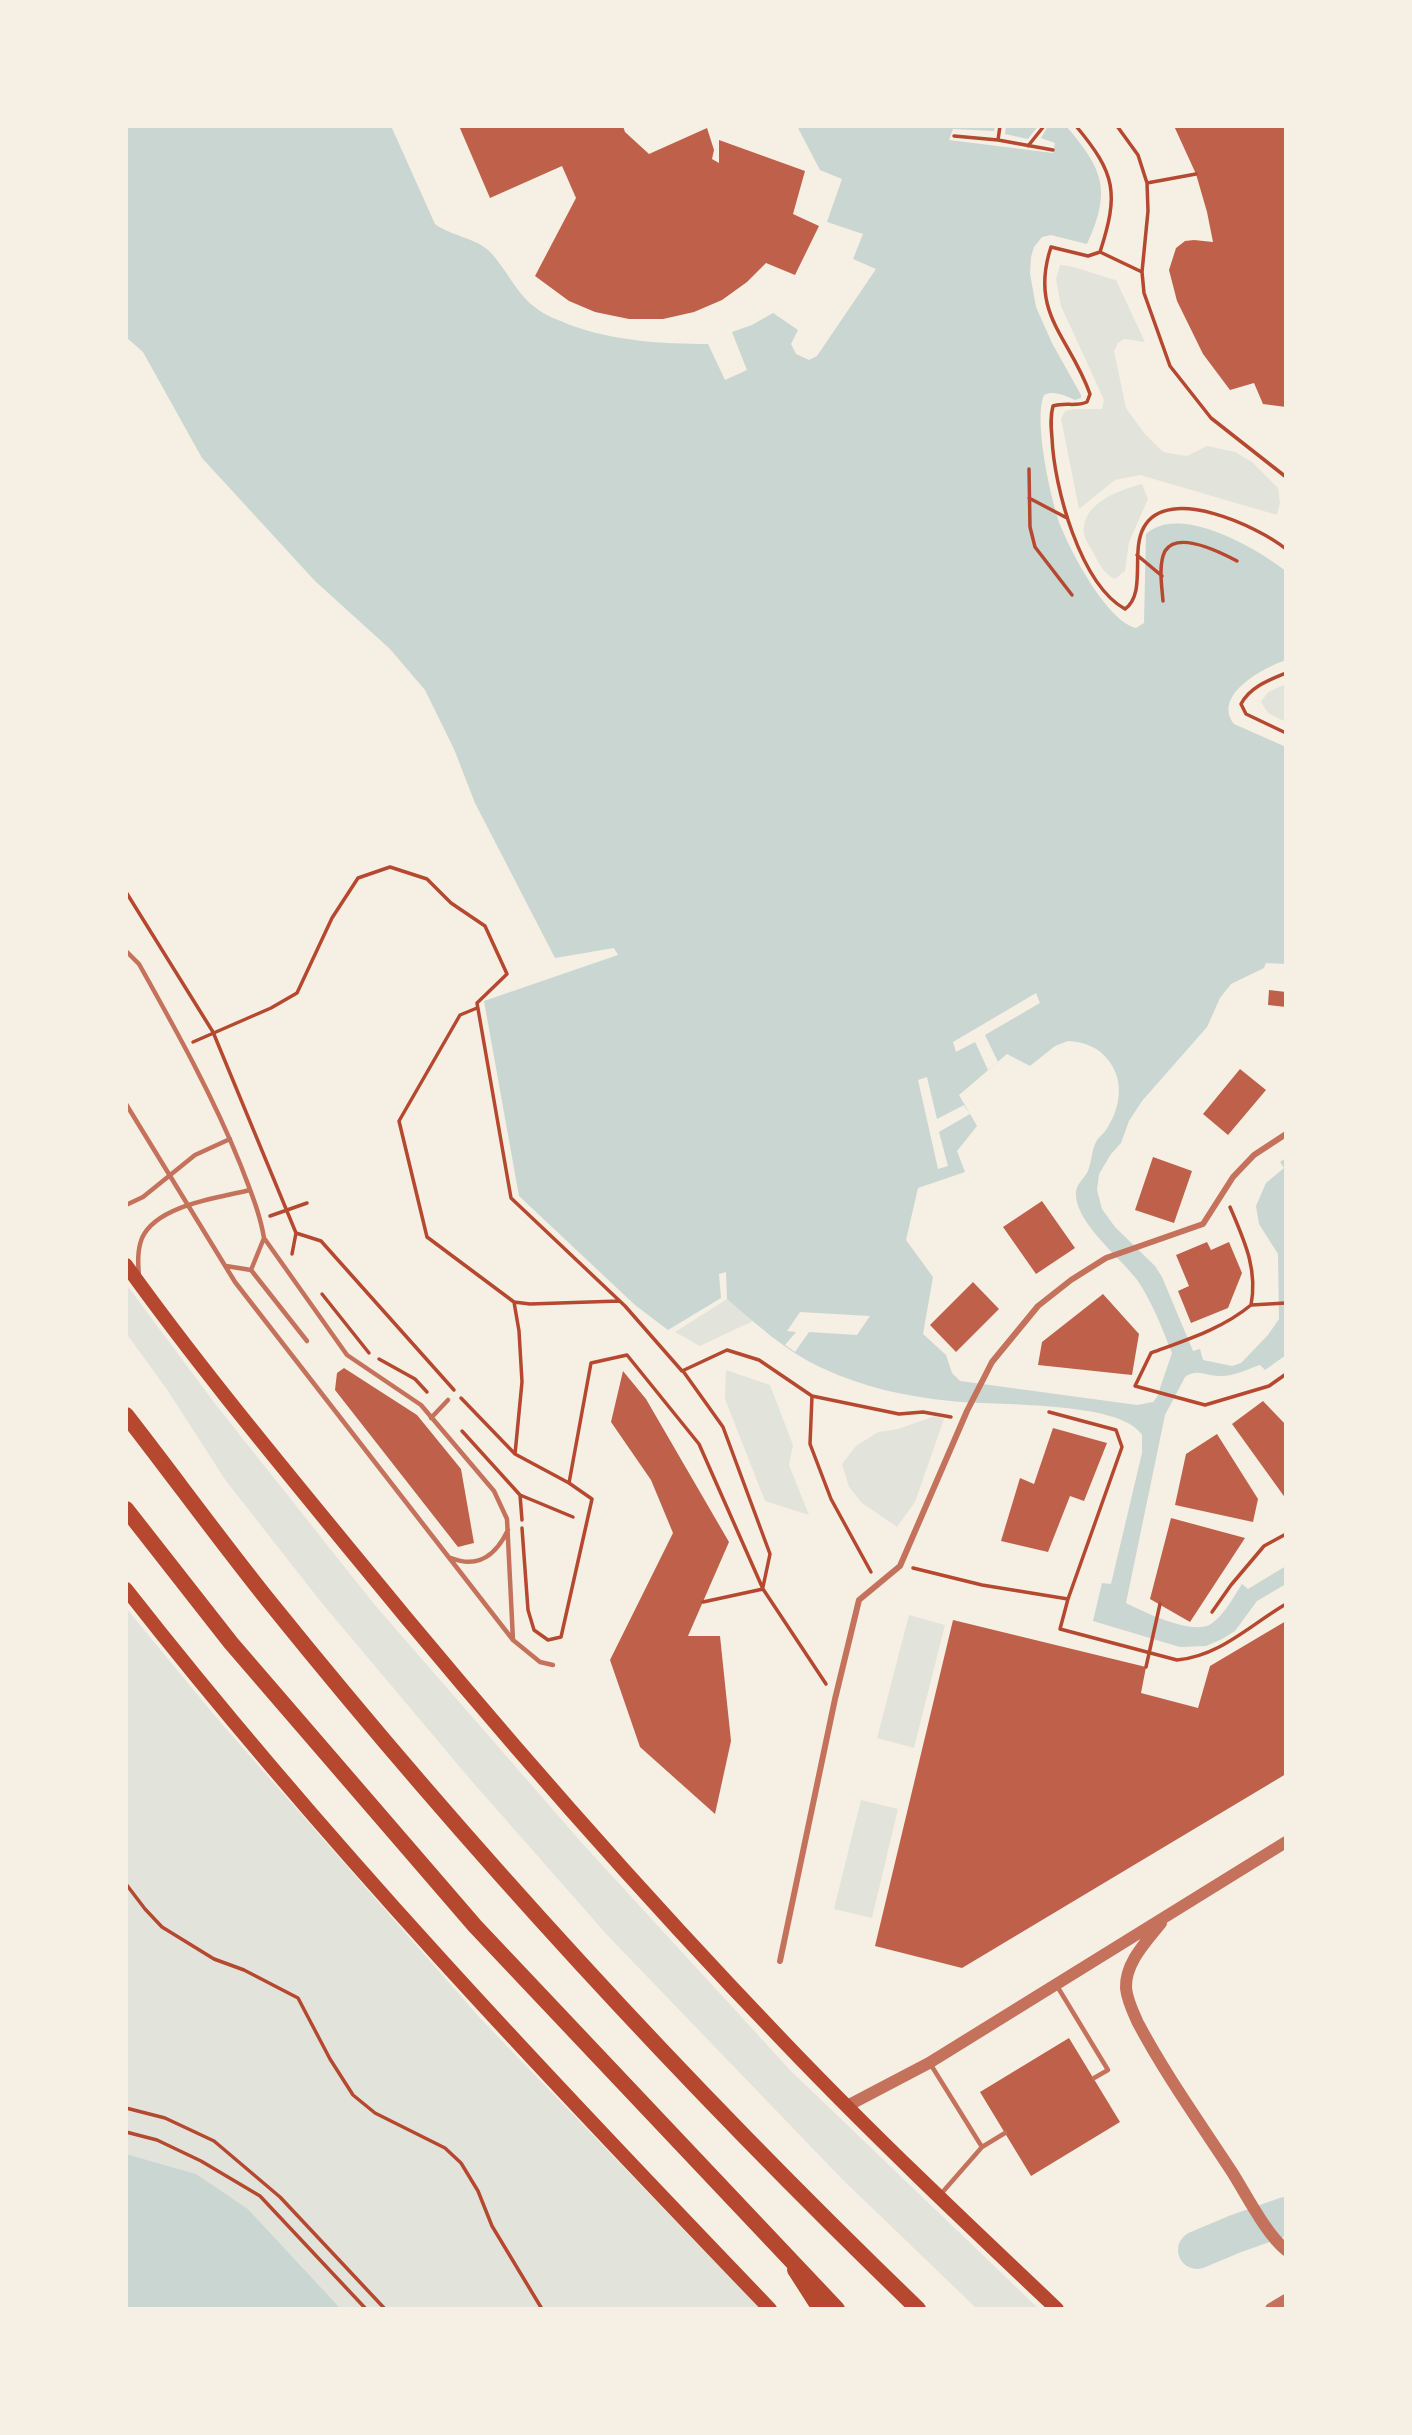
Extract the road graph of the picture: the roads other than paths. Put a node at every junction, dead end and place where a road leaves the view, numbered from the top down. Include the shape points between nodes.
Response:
1 (126, 951) edge
2 (126, 1104) edge
3 (1286, 1134) edge
4 (230, 1139) junction
5 (168, 1176) junction
6 (250, 1189) junction
7 (126, 1205) edge
8 (187, 1206) junction
9 (264, 1238) junction
10 (126, 1265) edge
11 (225, 1266) junction
12 (251, 1270) junction
13 (140, 1284) junction
14 (307, 1341) dead end
15 (448, 1400) dead end
16 (126, 1415) edge
17 (432, 1418) junction
18 (126, 1509) edge
19 (508, 1529) junction
20 (451, 1558) junction
21 (126, 1589) edge
22 (513, 1640) junction
23 (553, 1665) dead end
24 (1286, 1842) edge
25 (1168, 1915) junction
26 (780, 1961) dead end
27 (1057, 1985) junction
28 (929, 2063) junction
29 (1094, 2078) dead end
30 (847, 2106) junction
31 (1005, 2133) dead end
32 (982, 2147) junction
33 (939, 2197) junction
34 (1283, 2248) edge
35 (782, 2251) junction
36 (1286, 2300) edge
37 (770, 2309) edge
38 (820, 2309) edge
39 (837, 2309) edge
40 (918, 2309) edge
41 (1057, 2309) edge
42 (1271, 2309) edge

1 - 4 lane via 139,964 185,1046
2 - 5 lane
3 - 26 street via 1254,1155 1233,1177 1203,1224 1106,1258 1071,1279 1038,1306 992,1362 900,1566 859,1600
4 - 5 lane via 195,1155
4 - 6 lane
5 - 7 lane
5 - 8 lane
6 - 8 lane
6 - 9 lane
8 - 11 lane
8 - 13 lane via 163,1217 145,1234 138,1254
9 - 12 lane
9 - 17 lane via 347,1356 421,1405
10 - 13 main road
11 - 12 lane
11 - 20 lane
12 - 14 lane
13 - 30 main road via 288,1474 520,1754
15 - 17 lane
16 - 40 highway via 271,1604 519,1896 703,2092
17 - 19 lane via 494,1491
18 - 35 highway via 231,1643 475,1926
19 - 20 lane via 484,1559 462,1562
19 - 22 lane
20 - 22 lane
21 - 37 main road via 310,1812 442,1961
22 - 23 lane via 540,1662
24 - 25 street
25 - 27 street
25 - 34 street via 1134,1959 1127,1976 1130,2006
27 - 28 street
27 - 29 lane via 1108,2070
28 - 30 street
28 - 32 lane
30 - 33 main road
31 - 32 lane
32 - 33 lane
33 - 41 main road
35 - 38 main road
35 - 39 highway
36 - 42 street

